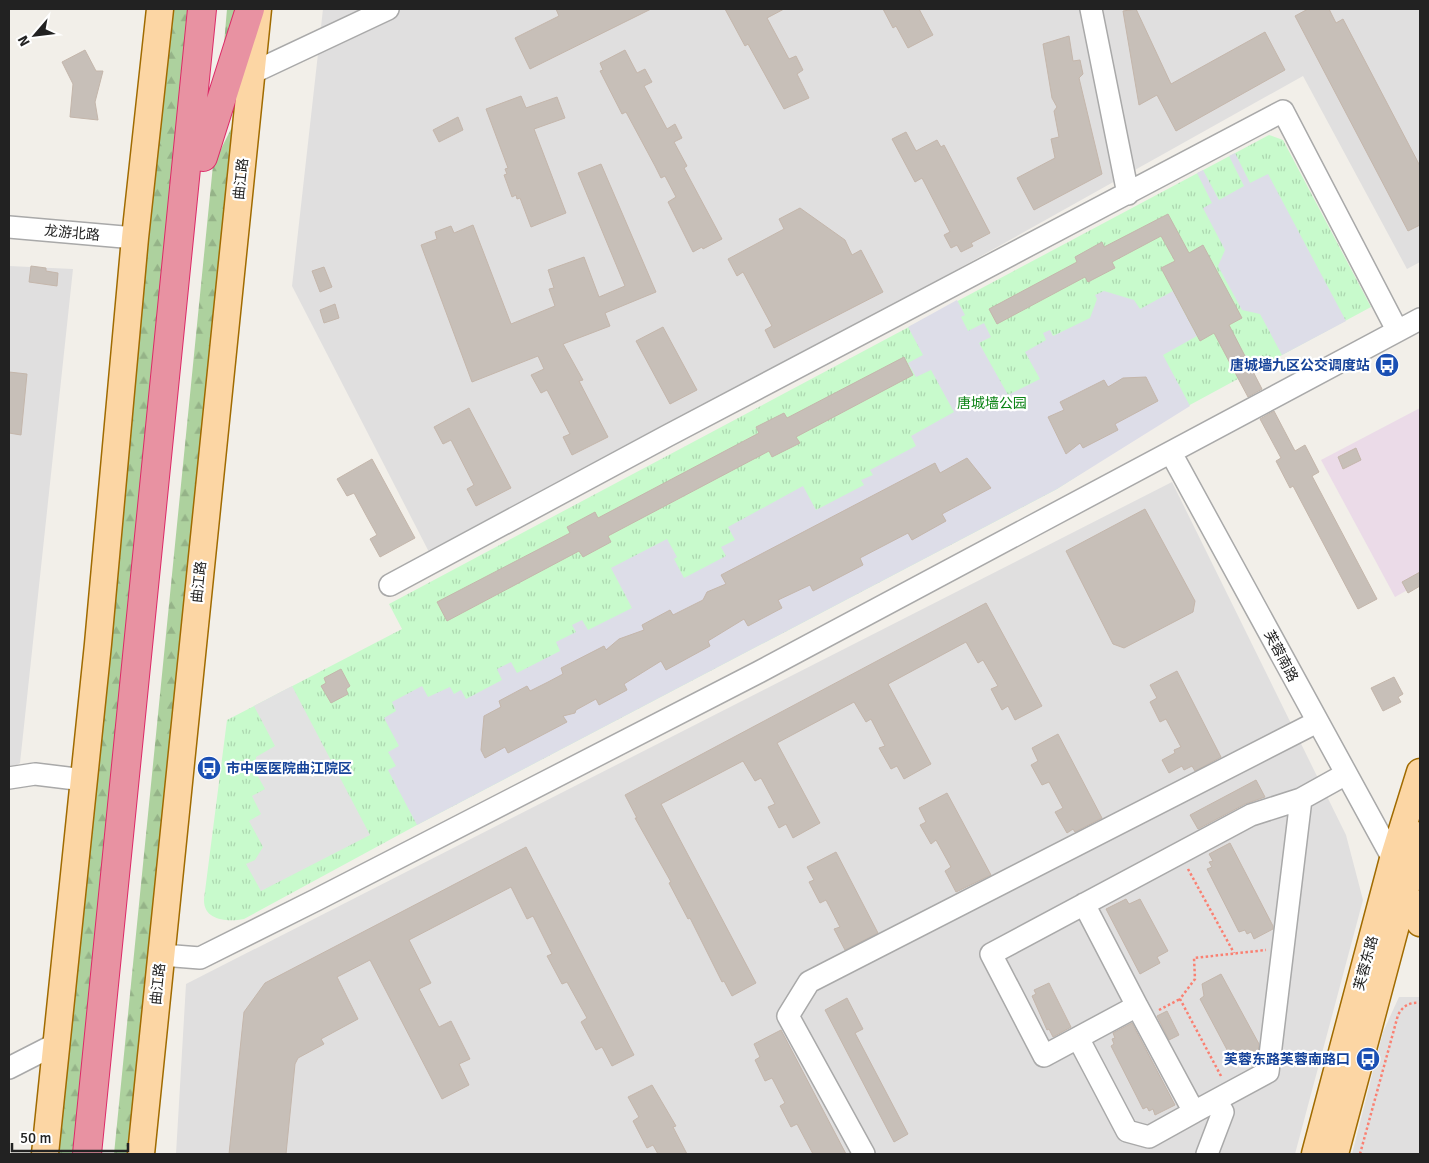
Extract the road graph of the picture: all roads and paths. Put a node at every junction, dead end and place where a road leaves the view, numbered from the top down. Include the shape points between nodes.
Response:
1 (160, 9) edge
2 (202, 9) edge
3 (219, 9) edge
4 (250, 9) edge
5 (258, 9) edge
6 (388, 9) edge
7 (1091, 9) edge
8 (252, 73) junction
9 (203, 157) junction
10 (1128, 194) junction
11 (9, 228) edge
12 (135, 238) junction
13 (1420, 319) edge
14 (1397, 330) junction
15 (1171, 453) junction
16 (390, 585) dead end
17 (1317, 722) junction
18 (1420, 772) edge
19 (1346, 774) junction
20 (9, 778) edge
21 (84, 780) junction
22 (1301, 799) junction
23 (1420, 835) edge
24 (1180, 853) junction
25 (1406, 880) edge
26 (1084, 904) junction
27 (1420, 923) edge
28 (1283, 948) junction
29 (1234, 953) junction
30 (162, 955) junction
31 (1180, 999) junction
32 (1420, 1003) edge
33 (1140, 1012) junction
34 (1078, 1038) junction
35 (56, 1044) junction
36 (9, 1068) edge
37 (1223, 1096) junction
38 (1194, 1112) junction
39 (46, 1154) edge
40 (87, 1154) edge
41 (105, 1154) edge
42 (141, 1154) edge
43 (864, 1154) edge
44 (1207, 1154) edge
45 (1316, 1154) edge
46 (1335, 1154) edge
47 (1360, 1154) edge

1 - 12 main road
2 - 40 highway
3 - 9 highway
4 - 9 highway
5 - 8 main road, 曲江路
6 - 8 street
7 - 10 street
8 - 30 main road, 曲江路
9 - 41 highway
10 - 14 street via 1283,111
10 - 16 street
11 - 12 street, 龙游北路
12 - 21 main road
13 - 14 street
14 - 15 street
15 - 17 street, 芙蓉南路
15 - 30 street via 759,672 200,958
17 - 19 street, 芙蓉南路
17 - 43 street via 809,982 788,1016
18 - 25 main road, 芙蓉东路
19 - 22 street
19 - 25 street, 芙蓉南路
20 - 21 street via 35,774
21 - 35 main road
22 - 24 street via 1251,815
22 - 28 street
23 - 25 main road, 芙蓉东路
24 - 26 street
24 - 29 path
25 - 27 main road, 芙蓉南路
25 - 45 main road, 芙蓉东路
25 - 46 main road, 芙蓉东路
26 - 33 street
26 - 34 street via 991,954 1044,1056
28 - 29 path
28 - 37 street via 1268,1072
29 - 31 path via 1194,958 1195,979
30 - 42 main road, 曲江路
31 - 33 path
31 - 37 path
32 - 47 path via 1402,1007 1398,1016
33 - 34 street
33 - 38 street
34 - 38 street via 1127,1130 1149,1137
35 - 36 street
35 - 39 main road
37 - 38 street
37 - 44 street via 1223,1112

